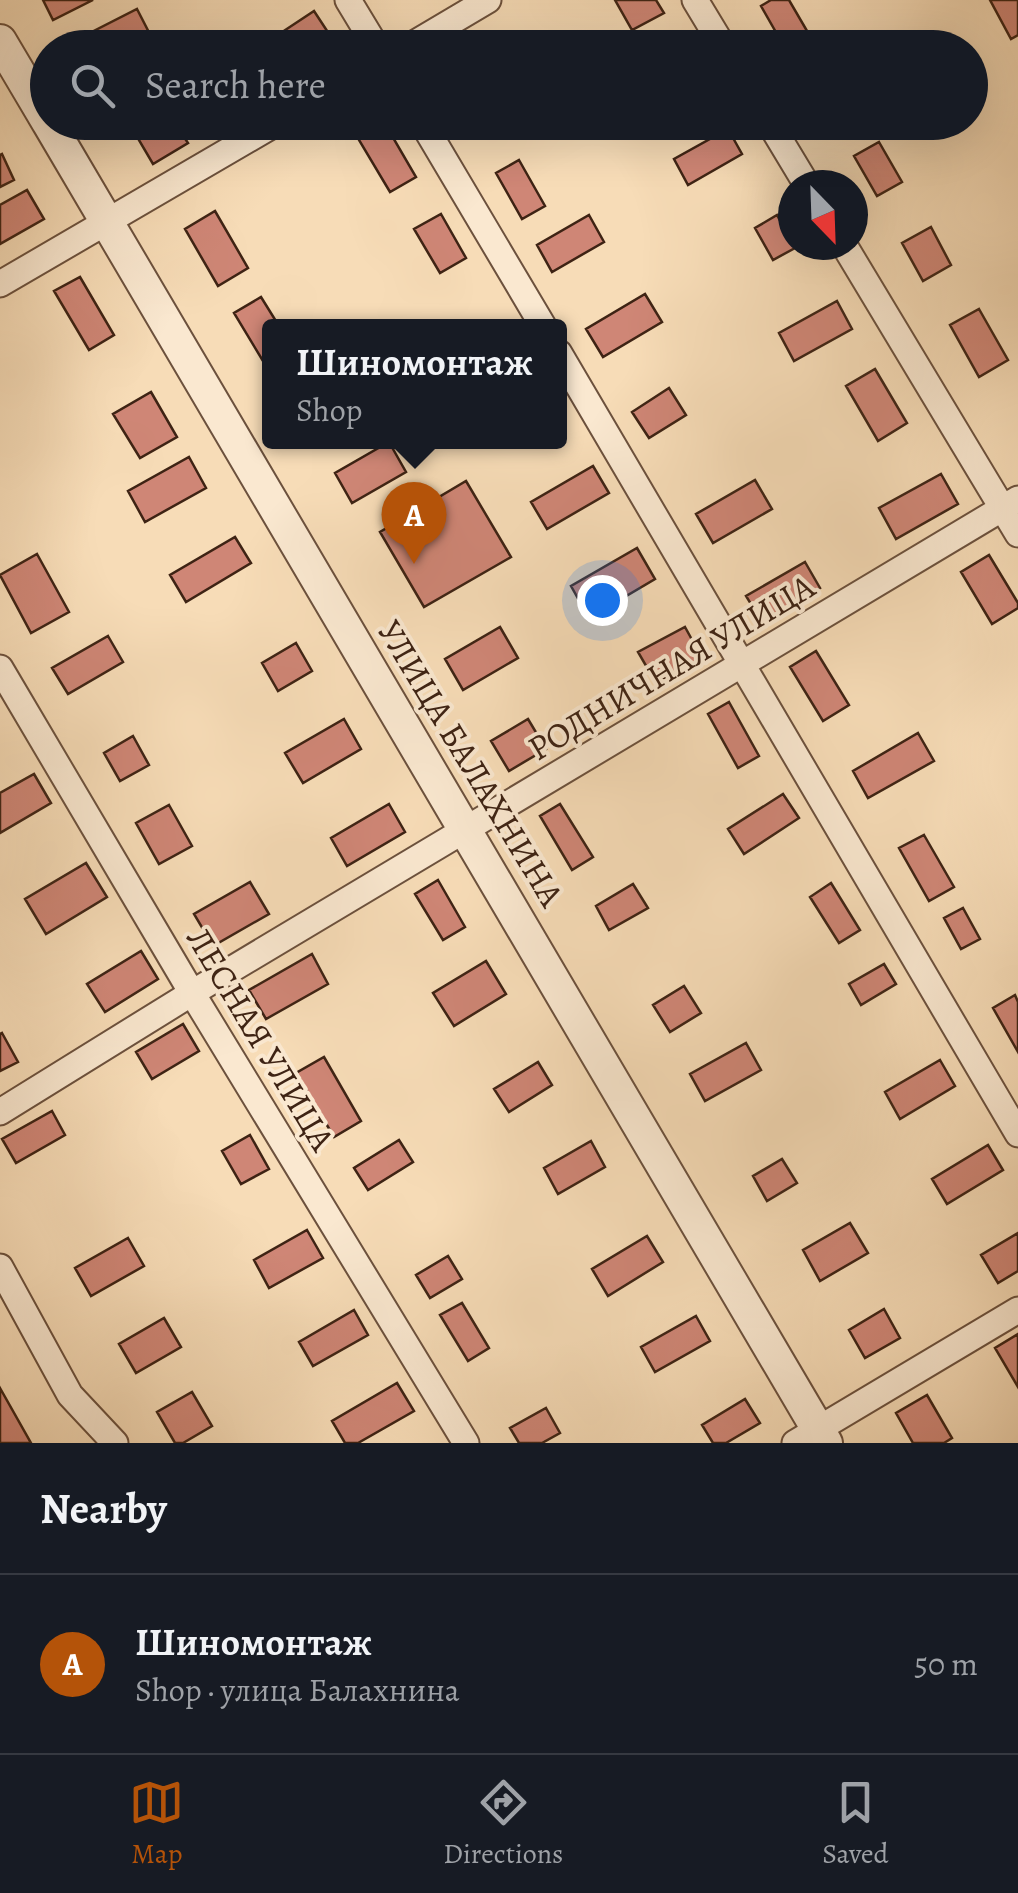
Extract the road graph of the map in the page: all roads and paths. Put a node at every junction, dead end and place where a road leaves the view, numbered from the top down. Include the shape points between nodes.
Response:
1 (348, 0) edge
2 (488, 0) edge
3 (695, 0) edge
4 (366, 30) edge
5 (437, 30) edge
6 (713, 30) edge
7 (0, 41) edge
8 (30, 92) edge
9 (58, 140) edge
10 (247, 140) edge
11 (433, 140) edge
12 (781, 140) edge
13 (798, 170) edge
14 (106, 222) junction
15 (854, 260) edge
16 (0, 284) edge
17 (539, 319) edge
18 (567, 366) edge
19 (1010, 504) edge
20 (1018, 534) edge
21 (744, 664) junction
22 (0, 668) edge
23 (464, 830) junction
24 (192, 993) junction
25 (0, 1112) edge
26 (1018, 1134) edge
27 (0, 1268) edge
28 (1018, 1310) edge
29 (813, 1438) edge
30 (114, 1443) edge
31 (466, 1443) edge

1 - 4 street
2 - 5 street
3 - 6 street
7 - 8 street, УЛИЦА БАЛАХНИНА
9 - 14 street, УЛИЦА БАЛАХНИНА
10 - 14 street
11 - 17 street
12 - 13 street
14 - 16 street
14 - 23 street, УЛИЦА БАЛАХНИНА
15 - 19 street
18 - 21 street
19 - 20 street
19 - 21 street, РОДНИЧНАЯ УЛИЦА
21 - 23 street, РОДНИЧНАЯ УЛИЦА
21 - 26 street
22 - 24 street, ЛЕСНАЯ УЛИЦА
23 - 24 street, РОДНИЧНАЯ УЛИЦА
23 - 29 street, УЛИЦА БАЛАХНИНА
24 - 25 street, РОДНИЧНАЯ УЛИЦА
24 - 31 street, ЛЕСНАЯ УЛИЦА
27 - 30 street via 70,1395
28 - 29 street

